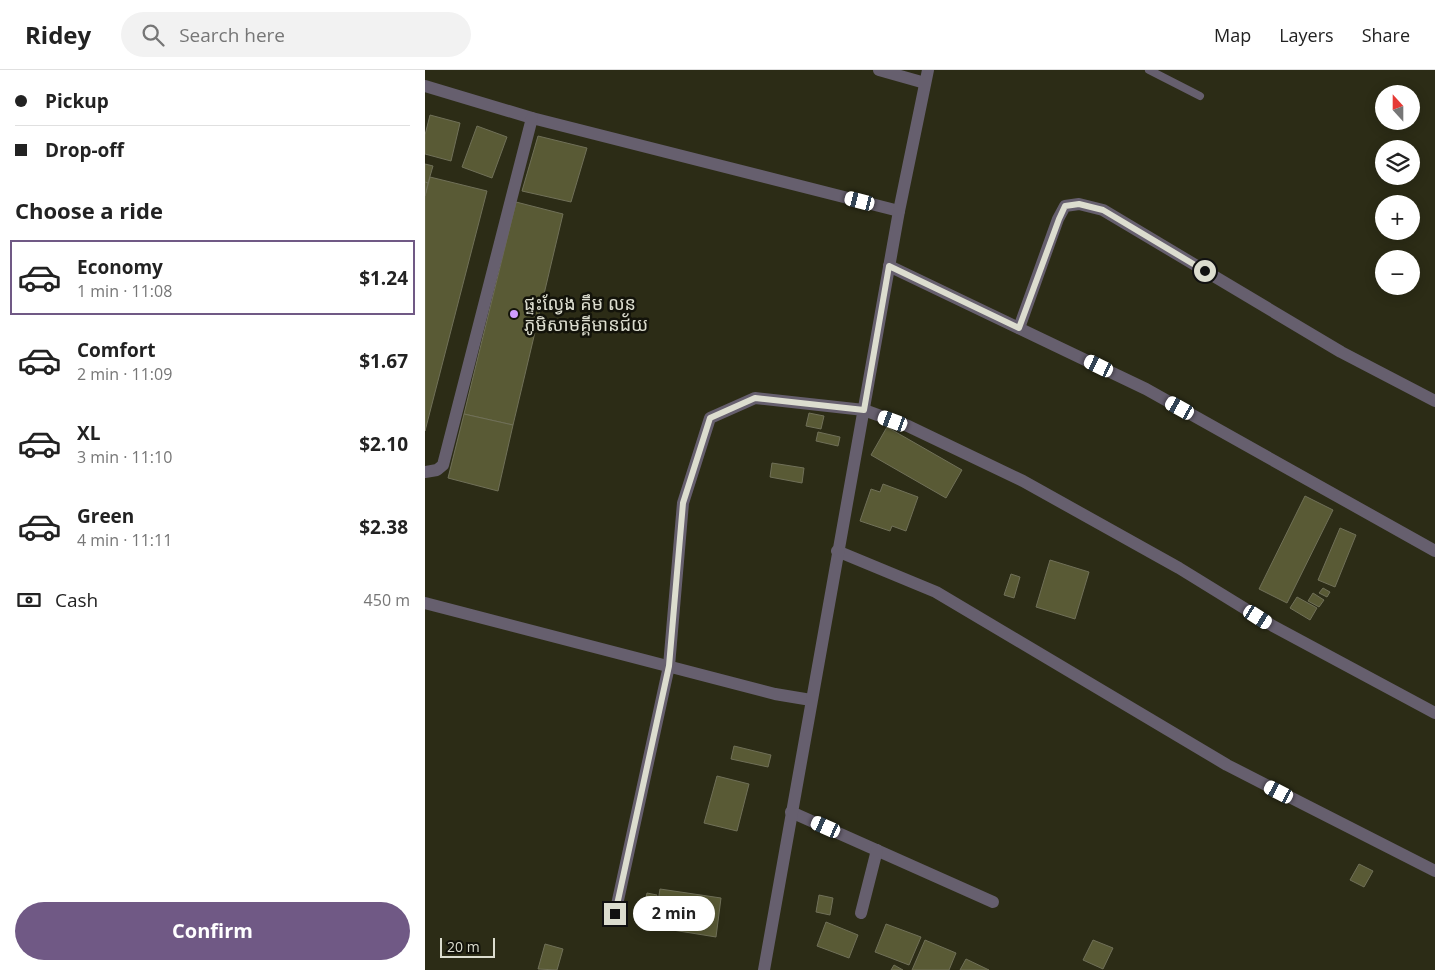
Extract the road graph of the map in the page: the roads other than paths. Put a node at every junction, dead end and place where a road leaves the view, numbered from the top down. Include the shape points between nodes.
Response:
1 (879, 70) edge
2 (928, 70) edge
3 (1149, 70) edge
4 (925, 83) junction
5 (425, 86) edge
6 (1200, 96) dead end
7 (532, 118) junction
8 (899, 211) junction
9 (889, 266) junction
10 (1019, 328) junction
11 (1435, 401) edge
12 (864, 410) junction
13 (425, 472) edge
14 (837, 551) junction
15 (1435, 551) edge
16 (425, 603) edge
17 (669, 666) junction
18 (811, 700) junction
19 (1435, 713) edge
20 (791, 812) junction
21 (877, 850) junction
22 (1435, 871) edge
23 (993, 902) dead end
24 (861, 913) dead end
25 (615, 914) dead end
26 (764, 970) edge

1 - 4 street
2 - 4 street
3 - 6 lane
4 - 8 street
5 - 7 street
7 - 8 street
7 - 13 street via 443,465
8 - 9 street
9 - 10 street
9 - 12 street
10 - 11 street via 1065,206 1079,204 1103,210 1341,352
10 - 15 street via 1146,389
12 - 14 street
12 - 17 street via 755,398 710,418 683,503
12 - 19 street via 908,426 1023,481 1179,568 1273,626
14 - 18 street
14 - 22 street via 937,592 1227,765
16 - 17 street
17 - 18 street via 775,694
17 - 25 street
18 - 20 street
20 - 21 street
20 - 26 street
21 - 23 street
21 - 24 street

